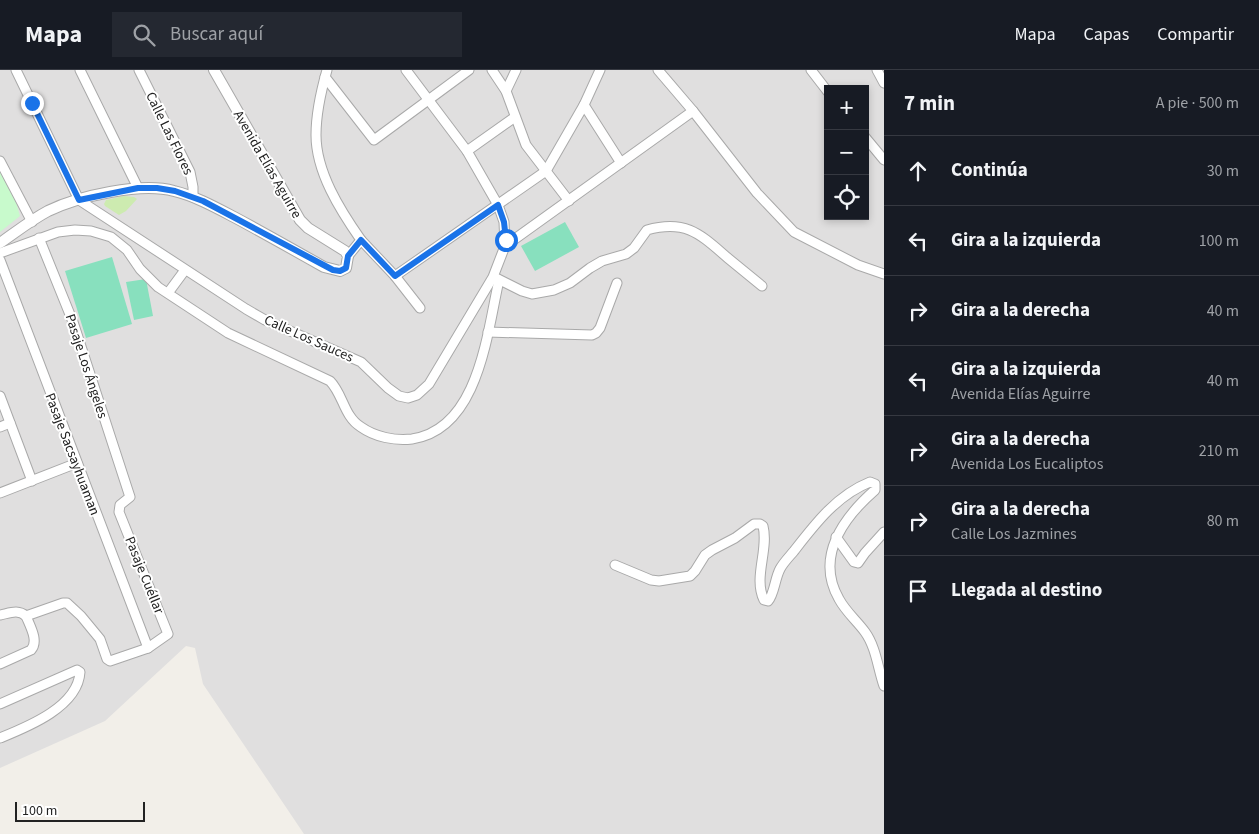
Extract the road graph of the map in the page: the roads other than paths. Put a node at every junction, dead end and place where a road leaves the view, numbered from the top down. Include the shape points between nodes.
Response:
1 (16, 70) edge
2 (80, 70) edge
3 (139, 70) edge
4 (213, 70) edge
5 (406, 70) edge
6 (469, 70) edge
7 (492, 70) edge
8 (516, 70) edge
9 (600, 70) edge
10 (658, 70) edge
11 (811, 70) edge
12 (877, 70) edge
13 (326, 74) edge
14 (884, 83) edge
15 (824, 87) edge
16 (506, 91) junction
17 (428, 100) junction
18 (584, 105) junction
19 (693, 111) junction
20 (515, 117) junction
21 (869, 142) edge
22 (467, 151) junction
23 (884, 160) edge
24 (0, 161) edge
25 (621, 163) junction
26 (546, 171) junction
27 (138, 188) junction
28 (193, 198) junction
29 (79, 200) junction
30 (569, 201) junction
31 (498, 205) junction
32 (32, 222) junction
33 (39, 238) junction
34 (361, 240) junction
35 (0, 243) edge
36 (505, 246) junction
37 (0, 253) edge
38 (348, 256) junction
39 (0, 260) edge
40 (185, 270) junction
41 (884, 274) edge
42 (395, 276) junction
43 (496, 278) junction
44 (617, 283) dead end
45 (762, 286) dead end
46 (168, 293) junction
47 (420, 308) dead end
48 (488, 332) junction
49 (0, 396) edge
50 (10, 423) junction
51 (0, 427) edge
52 (76, 463) junction
53 (32, 481) junction
54 (880, 487) edge
55 (0, 493) edge
56 (130, 497) joint
57 (884, 532) edge
58 (836, 537) junction
59 (615, 565) dead end
60 (0, 615) edge
61 (26, 616) junction
62 (148, 648) junction
63 (0, 664) edge
64 (884, 686) edge
65 (0, 704) edge
66 (0, 738) edge

1 - 29 street
2 - 27 street
3 - 28 street, Calle Las Flores via 190,172
4 - 38 street, Avenida Elías Aguirre via 300,220
5 - 17 street
6 - 17 street
7 - 16 street
8 - 16 street
9 - 18 street
10 - 19 street
11 - 15 street
12 - 14 street
13 - 17 street via 374,140
13 - 34 street via 317,112 319,160 337,201
16 - 20 street
17 - 22 street
18 - 25 street
18 - 26 street
19 - 25 street
19 - 41 street via 757,194 794,232 858,265
20 - 22 street
20 - 26 street via 526,145
21 - 23 street
22 - 31 street
24 - 32 street
25 - 30 street
26 - 30 street
26 - 31 street
27 - 28 street via 175,191
27 - 29 street
28 - 38 street via 324,267 340,271 346,268
29 - 32 street
29 - 40 street, Calle Los Sauces
30 - 36 street
31 - 36 street via 504,222
31 - 42 street
32 - 35 street
33 - 37 street
33 - 46 street via 75,230 111,238 127,250 158,287
33 - 56 street, Pasaje Los Ángeles via 73,322
34 - 38 street
34 - 42 street
36 - 43 street
39 - 52 street, Pasaje Sacsayhuaman
40 - 43 street, Calle Los Sauces via 265,320 362,362 388,388 408,398 429,384
40 - 46 street
42 - 47 street
43 - 45 street via 522,292 532,294 554,290 570,284 602,261 626,254 647,230 663,227 681,228 701,235
43 - 48 street
44 - 48 street via 600,328 592,335
46 - 48 street via 228,333 330,381 351,418 360,427 404,440 423,437 439,429 458,411 475,380
49 - 50 street
50 - 51 street
50 - 53 street
52 - 53 street
52 - 62 street, Pasaje Sacsayhuaman
53 - 55 street
54 - 58 street via 842,526
54 - 59 street via 870,482 860,486 819,519 780,568 768,601 764,600 760,586 766,541 760,524 754,524 712,550 690,576 651,580
56 - 62 street, Pasaje Cuéllar via 120,505 119,512 168,634
57 - 58 street via 858,563
58 - 64 street via 830,566 831,580 840,600 866,632
60 - 61 street via 18,611
61 - 62 street via 67,603 100,639 110,661
61 - 63 street via 34,647
65 - 66 street via 77,670 80,672 80,679 66,702

